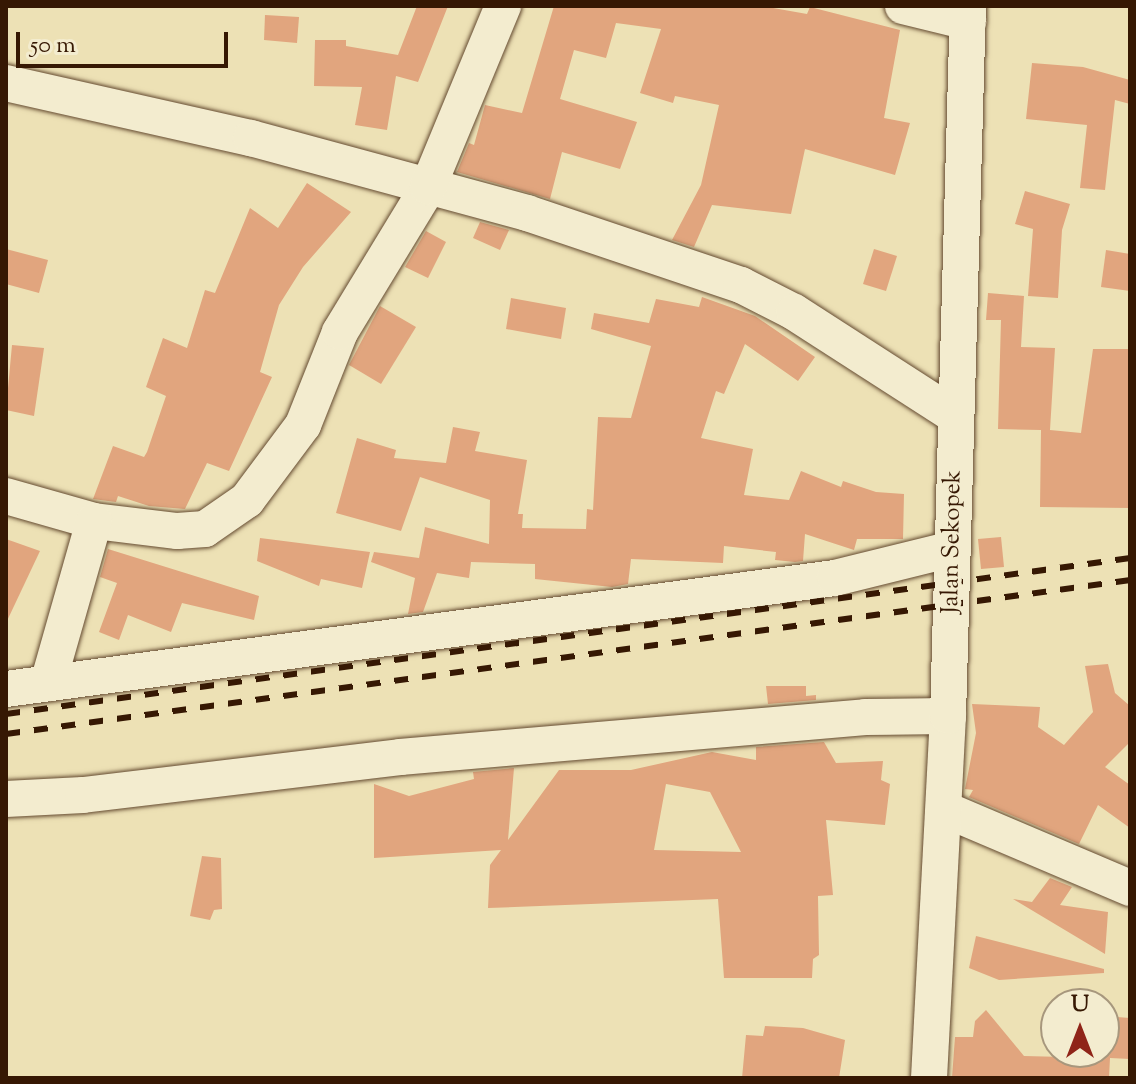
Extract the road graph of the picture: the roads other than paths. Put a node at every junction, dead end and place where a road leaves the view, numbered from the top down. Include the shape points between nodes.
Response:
1 (503, 6) edge
2 (903, 6) edge
3 (968, 14) edge
4 (6, 83) edge
5 (428, 187) junction
6 (954, 415) junction
7 (6, 496) edge
8 (94, 521) junction
9 (952, 549) junction
10 (48, 683) junction
11 (6, 689) edge
12 (948, 716) junction
13 (6, 799) edge
14 (944, 809) junction
15 (1130, 888) edge
16 (929, 1078) edge

1 - 5 street
2 - 3 street
3 - 6 street, Jalan Sekopek
4 - 5 street via 214,128
5 - 6 street via 527,213 741,285 794,312
5 - 8 street via 340,332 303,425 247,500 205,529 177,531
6 - 9 street, Jalan Sekopek
7 - 8 street
8 - 10 street
9 - 10 street via 835,578
9 - 12 street, Jalan Sekopek
10 - 11 street
12 - 13 street via 865,717 400,757 83,795
12 - 14 street, Jalan Sekopek
14 - 15 street
14 - 16 street, Jalan Sekopek

